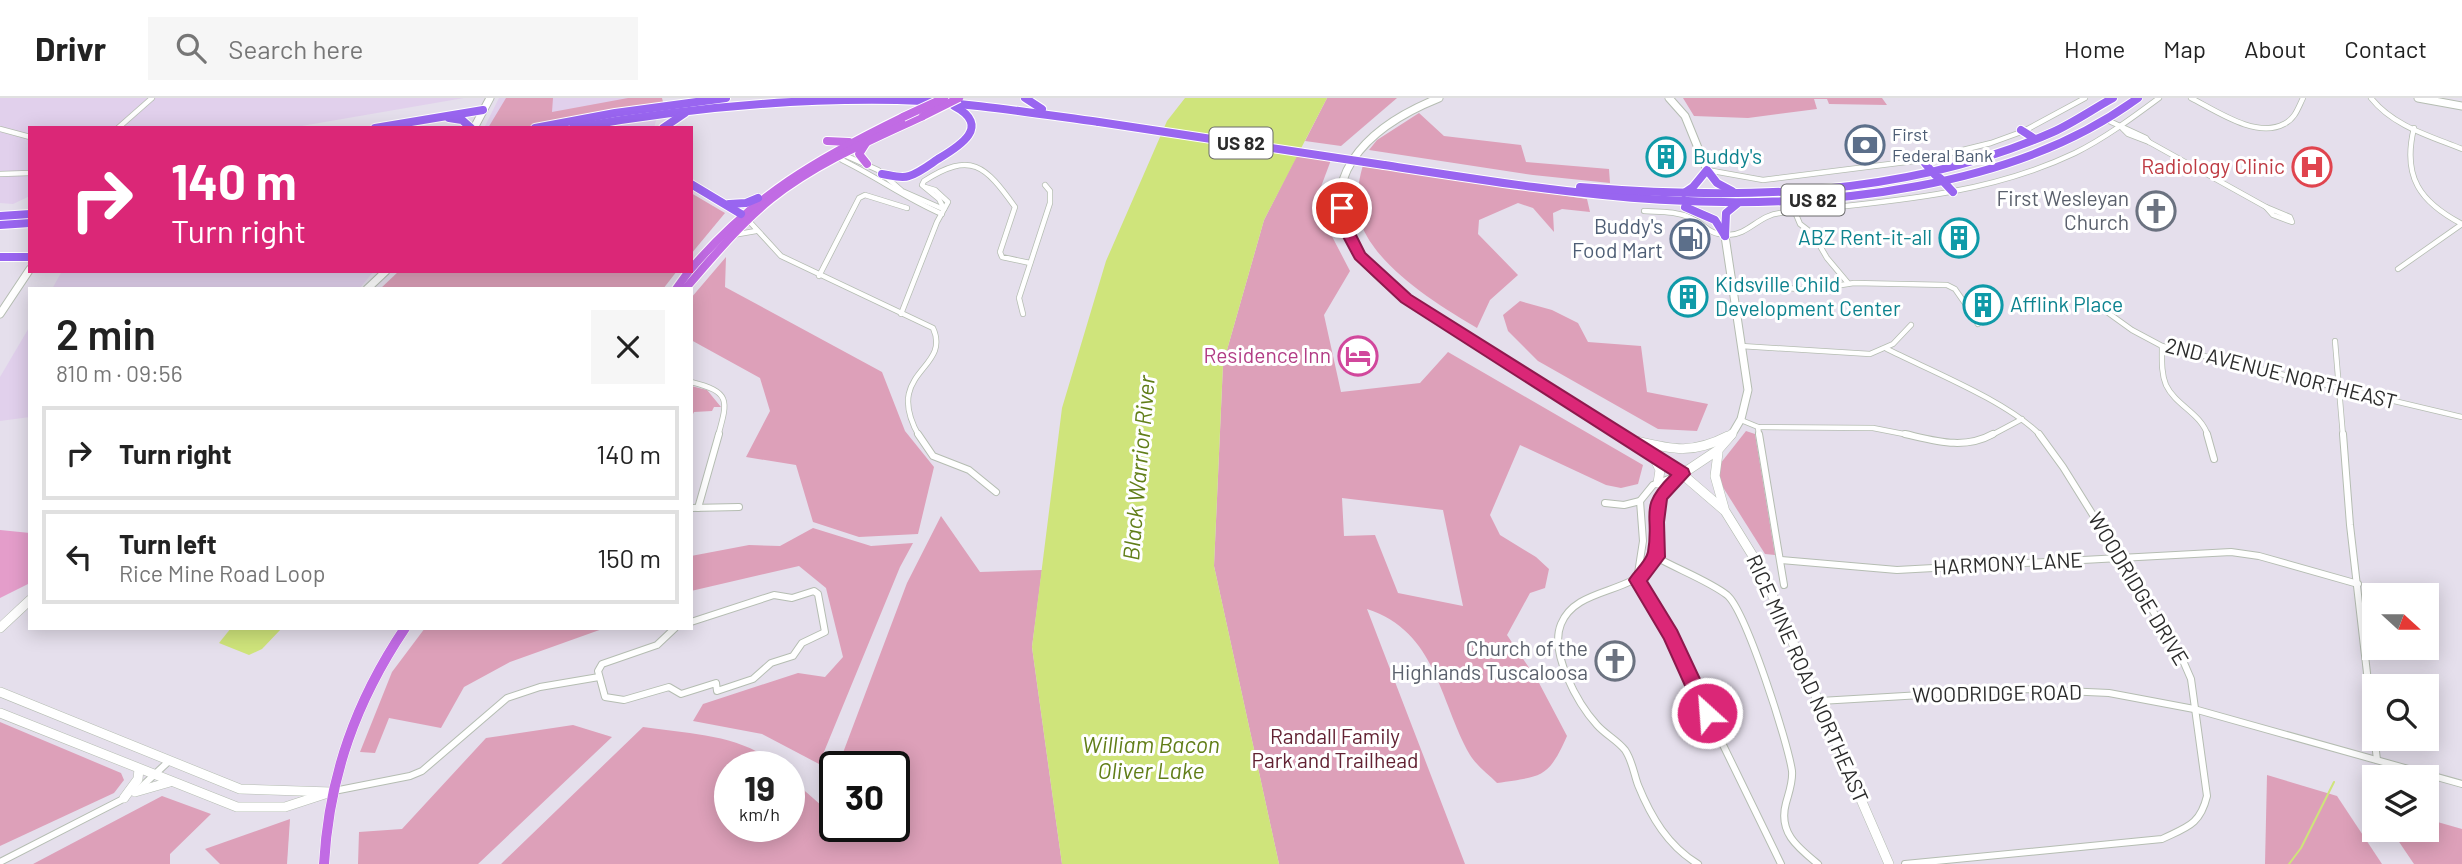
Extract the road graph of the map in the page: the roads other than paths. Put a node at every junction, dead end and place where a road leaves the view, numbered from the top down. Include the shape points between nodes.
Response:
1 (152, 98) edge
2 (487, 98) edge
3 (726, 98) edge
4 (959, 98) edge
5 (1025, 98) edge
6 (1439, 98) edge
7 (1669, 98) edge
8 (2085, 98) edge
9 (2113, 98) edge
10 (2138, 98) edge
11 (2159, 98) edge
12 (2192, 98) edge
13 (2303, 98) edge
14 (2371, 98) edge
15 (2418, 98) edge
16 (947, 99) edge
17 (2460, 103) edge
18 (2105, 104) junction
19 (703, 107) junction
20 (1042, 109) junction
21 (483, 110) junction
22 (458, 113) junction
23 (446, 118) junction
24 (1100, 120) junction
25 (2107, 120) junction
26 (571, 125) edge
27 (120, 126) edge
28 (386, 126) edge
29 (401, 126) edge
30 (470, 126) edge
31 (473, 126) edge
32 (665, 126) edge
33 (2122, 128) junction
34 (2414, 128) junction
35 (0, 129) edge
36 (2021, 130) junction
37 (28, 136) edge
38 (2035, 139) junction
39 (827, 141) dead end
40 (851, 142) junction
41 (867, 142) junction
42 (2462, 149) edge
43 (841, 155) junction
44 (1922, 160) junction
45 (867, 164) junction
46 (1956, 166) junction
47 (1932, 172) junction
48 (28, 173) edge
49 (0, 174) edge
50 (883, 174) junction
51 (1705, 174) junction
52 (1943, 181) junction
53 (693, 185) edge
54 (1045, 185) dead end
55 (1920, 186) junction
56 (932, 191) junction
57 (1603, 192) junction
58 (1953, 192) junction
59 (1684, 193) junction
60 (1736, 193) junction
61 (1701, 194) junction
62 (758, 198) junction
63 (939, 199) junction
64 (1671, 202) junction
65 (725, 203) junction
66 (929, 204) junction
67 (1738, 204) junction
68 (2266, 207) junction
69 (907, 208) dead end
70 (1644, 211) dead end
71 (943, 212) junction
72 (1795, 212) junction
73 (28, 213) edge
74 (0, 216) edge
75 (744, 217) junction
76 (28, 223) edge
77 (2462, 224) edge
78 (0, 225) edge
79 (756, 231) junction
80 (733, 235) junction
81 (1725, 236) junction
82 (0, 257) edge
83 (28, 257) edge
84 (19, 258) junction
85 (28, 263) edge
86 (1030, 263) junction
87 (693, 267) edge
88 (2398, 269) dead end
89 (28, 273) edge
90 (384, 273) edge
91 (820, 276) junction
92 (1848, 283) junction
93 (1731, 284) junction
94 (369, 287) edge
95 (687, 287) edge
96 (2107, 312) dead end
97 (0, 314) edge
98 (901, 314) junction
99 (1023, 314) dead end
100 (1978, 324) dead end
101 (1911, 325) dead end
102 (2335, 341) dead end
103 (1741, 346) junction
104 (2162, 346) junction
105 (1887, 349) junction
106 (693, 383) edge
107 (2339, 389) junction
108 (2462, 417) edge
109 (2022, 419) junction
110 (1741, 420) junction
111 (1758, 427) junction
112 (1734, 433) junction
113 (1630, 439) junction
114 (1718, 453) junction
115 (1652, 454) junction
116 (2214, 459) dead end
117 (1682, 474) junction
118 (1658, 483) junction
119 (996, 492) dead end
120 (1640, 501) junction
121 (1605, 503) dead end
122 (739, 507) dead end
123 (695, 508) edge
124 (1725, 511) junction
125 (1656, 557) junction
126 (2119, 557) junction
127 (1781, 560) junction
128 (1637, 580) junction
129 (2358, 584) junction
130 (1784, 585) dead end
131 (28, 602) edge
132 (693, 621) edge
133 (0, 628) edge
134 (404, 630) edge
135 (673, 630) edge
136 (599, 677) junction
137 (0, 692) edge
138 (1820, 701) junction
139 (2194, 709) junction
140 (0, 713) edge
141 (2377, 760) junction
142 (169, 761) junction
143 (139, 769) junction
144 (154, 775) junction
145 (170, 782) junction
146 (2462, 784) edge
147 (135, 792) junction
148 (331, 792) junction
149 (124, 798) junction
150 (0, 862) edge
151 (324, 864) edge
152 (1698, 864) edge
153 (1781, 864) edge
154 (1818, 864) edge
155 (1889, 864) edge
156 (1905, 864) edge

1 - 27 street
2 - 21 main road
2 - 22 highway
3 - 26 highway, US 82
4 - 41 main road, bridge
5 - 20 highway
6 - 113 main road, RICE MINE ROAD NORTHEAST via 1381,125 1349,162 1340,194 1342,218 1353,244 1374,271 1406,299
7 - 51 main road via 1685,116
8 - 36 street
9 - 18 highway, US 82
10 - 25 highway, US 82
11 - 33 street
12 - 13 street via 2244,124 2273,128 2299,113
14 - 34 street via 2390,116
15 - 17 main road
16 - 19 highway, US 82 via 827,99
16 - 20 highway, US 82
16 - 24 highway, US 82
16 - 40 main road, bridge
16 - 50 highway via 969,115 970,137 910,176
18 - 25 highway
18 - 38 highway, US 82
19 - 26 highway, US 82
19 - 32 highway
20 - 24 highway, US 82
21 - 22 highway
21 - 23 highway
21 - 31 main road
22 - 28 highway
23 - 29 highway
23 - 30 highway
24 - 57 highway, US 82, bridge
25 - 33 street
25 - 52 highway, US 82 via 2031,156
33 - 58 street via 2048,164
33 - 68 street
34 - 42 street
34 - 77 street via 2410,143 2416,188 2430,206
35 - 37 street
36 - 38 highway
36 - 44 street
38 - 46 highway, US 82
39 - 40 main road
40 - 43 main road
41 - 43 main road
41 - 45 main road via 859,154
43 - 45 street
43 - 62 main road
43 - 71 street via 887,188
43 - 75 main road
44 - 47 highway
44 - 51 street via 1758,180
45 - 50 street
46 - 47 highway, US 82
46 - 52 highway via 1941,173
47 - 55 highway via 1935,179
47 - 60 highway, US 82 via 1837,187
48 - 49 street
50 - 66 street via 902,191
51 - 59 highway
51 - 60 highway
51 - 61 highway
52 - 55 highway, US 82
52 - 58 highway
53 - 65 highway
54 - 86 street via 1050,204
55 - 67 highway, US 82
56 - 63 street
56 - 71 street via 948,202
56 - 86 street via 922,185 924,181 955,164 972,165 1016,206 1000,251 1002,257
57 - 59 highway, US 82
57 - 64 highway, US 82
58 - 72 street via 1855,208
59 - 61 highway, US 82
60 - 61 highway, US 82
62 - 65 highway
62 - 75 main road
63 - 66 street
63 - 71 street
64 - 67 highway, US 82
64 - 81 highway via 1715,220
65 - 75 highway
66 - 71 street
67 - 81 highway via 1726,213
68 - 68 street via 2273,215 2292,222 2290,217
69 - 91 street via 864,195
70 - 81 street via 1695,219 1708,232
71 - 98 street
72 - 81 street via 1770,215 1746,232
72 - 92 street
73 - 74 highway
75 - 79 street
75 - 80 main road
75 - 87 main road
76 - 78 highway
77 - 88 street
79 - 80 street
79 - 91 street via 781,256
80 - 95 main road
81 - 93 main road
82 - 84 highway
83 - 84 highway
84 - 85 main road
86 - 99 street via 1019,298
89 - 97 main road
90 - 94 main road
91 - 98 street
92 - 93 street via 1810,290
92 - 100 street via 1947,285 1955,289
93 - 103 main road
96 - 104 street, 2ND AVENUE NORTHEAST
98 - 119 street via 929,325 937,338 930,360 907,392 908,409 925,447 938,460 969,470
101 - 105 street
102 - 107 street
103 - 105 street via 1848,354
103 - 110 main road via 1748,390
104 - 107 street, 2ND AVENUE NORTHEAST
104 - 116 street via 2166,385 2204,423
105 - 109 street, WOODRIDGE DRIVE
106 - 123 street via 717,390 727,404
107 - 108 street, 2ND AVENUE NORTHEAST
107 - 129 street
109 - 111 street via 1981,441 1958,445 1873,428
109 - 126 street, WOODRIDGE DRIVE via 2056,455
110 - 111 street
110 - 112 main road
111 - 127 street, RICE MINE ROAD NORTHEAST
112 - 113 main road via 1699,450
112 - 114 main road
113 - 115 main road, RICE MINE ROAD NORTHEAST
114 - 117 main road
114 - 124 main road via 1715,476
115 - 117 main road, RICE MINE ROAD NORTHEAST
115 - 118 main road via 1660,470
117 - 118 street
117 - 124 main road, RICE MINE ROAD NORTHEAST
117 - 125 street via 1660,496
118 - 120 street
120 - 121 street
120 - 128 street via 1645,527
122 - 123 street
124 - 138 main road, RICE MINE ROAD NORTHEAST via 1761,569
125 - 128 street
125 - 154 street via 1728,596 1739,612 1789,756 1793,775 1783,821 1789,838
126 - 127 street, HARMONY LANE via 1897,570
126 - 129 street, HARMONY LANE via 2231,552
126 - 139 street, WOODRIDGE DRIVE via 2189,672
127 - 130 street, RICE MINE ROAD NORTHEAST
128 - 152 street via 1575,605 1562,622 1559,650 1587,712 1627,752 1652,812 1680,852
128 - 153 street via 1671,636
129 - 141 street
131 - 133 main road
132 - 136 street via 774,595 792,598 814,591 825,632 802,643 793,656 771,663 753,679 717,691 716,683 681,694 669,687 616,700 605,697
134 - 148 main road via 358,706
135 - 136 street via 657,645 602,664
136 - 148 street via 507,698 422,771
137 - 142 main road
138 - 139 street, WOODRIDGE ROAD via 2052,689 2109,693
138 - 155 main road, RICE MINE ROAD NORTHEAST
139 - 141 street, WOODRIDGE ROAD
139 - 156 street, WOODRIDGE DRIVE via 2207,796 2199,818 2179,833 2143,842
140 - 143 main road
141 - 146 street, WOODRIDGE ROAD
142 - 144 street
142 - 148 main road via 240,789
143 - 144 main road
143 - 149 main road via 138,779
144 - 145 main road
144 - 147 street
145 - 147 main road
145 - 148 main road via 248,808 308,803
147 - 149 street
148 - 151 main road
149 - 150 street

